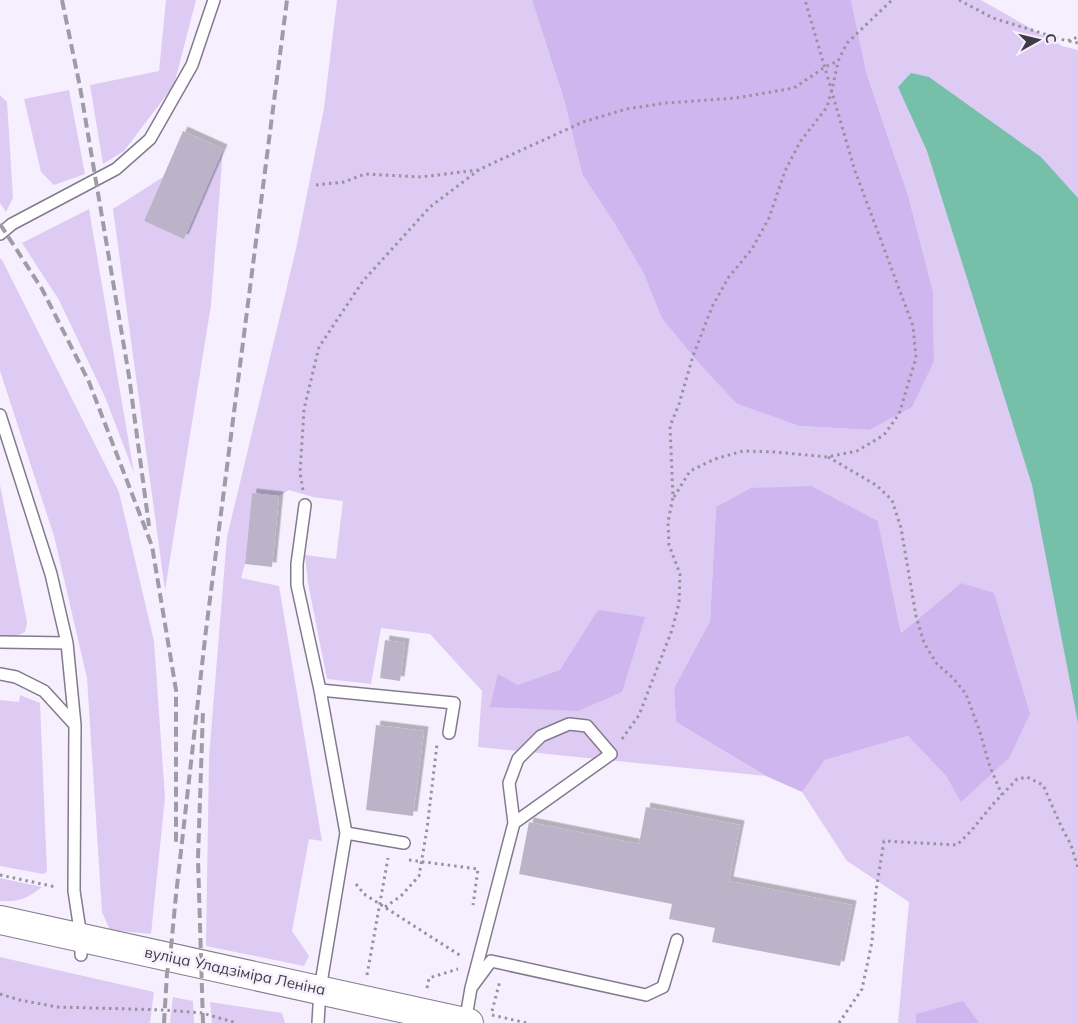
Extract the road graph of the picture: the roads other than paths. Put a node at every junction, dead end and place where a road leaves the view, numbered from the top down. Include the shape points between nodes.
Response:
1 (214, 0) edge
2 (0, 234) edge
3 (0, 415) edge
4 (305, 505) road end
5 (0, 642) edge
6 (67, 643) junction
7 (0, 674) edge
8 (320, 690) junction
9 (75, 725) junction
10 (449, 733) dead end
11 (514, 823) junction
12 (346, 833) junction
13 (404, 843) dead end
14 (0, 920) edge
15 (0, 938) edge
16 (677, 940) dead end
17 (81, 946) junction
18 (319, 1006) edge
19 (474, 1013) edge
20 (394, 1023) edge

1 - 2 lane via 192,65 150,139 116,169 12,224
3 - 6 lane via 51,574
4 - 8 lane via 297,585
5 - 6 lane
6 - 9 lane
7 - 9 lane via 16,677 44,691
8 - 10 lane via 454,703
8 - 12 lane
9 - 17 lane via 74,891
11 - 11 lane via 611,754 587,726 569,724 541,736 518,759 509,784
11 - 19 lane
12 - 13 lane
12 - 18 lane
14 - 17 main road, вуліца Уладзіміра Леніна
15 - 17 main road, вуліца Уладзіміра Леніна
16 - 19 lane via 663,987 646,995 491,961
17 - 18 main road, вуліца Уладзіміра Леніна via 201,964
18 - 19 main road, вуліца Уладзіміра Леніна
18 - 20 main road, вуліца Уладзіміра Леніна

